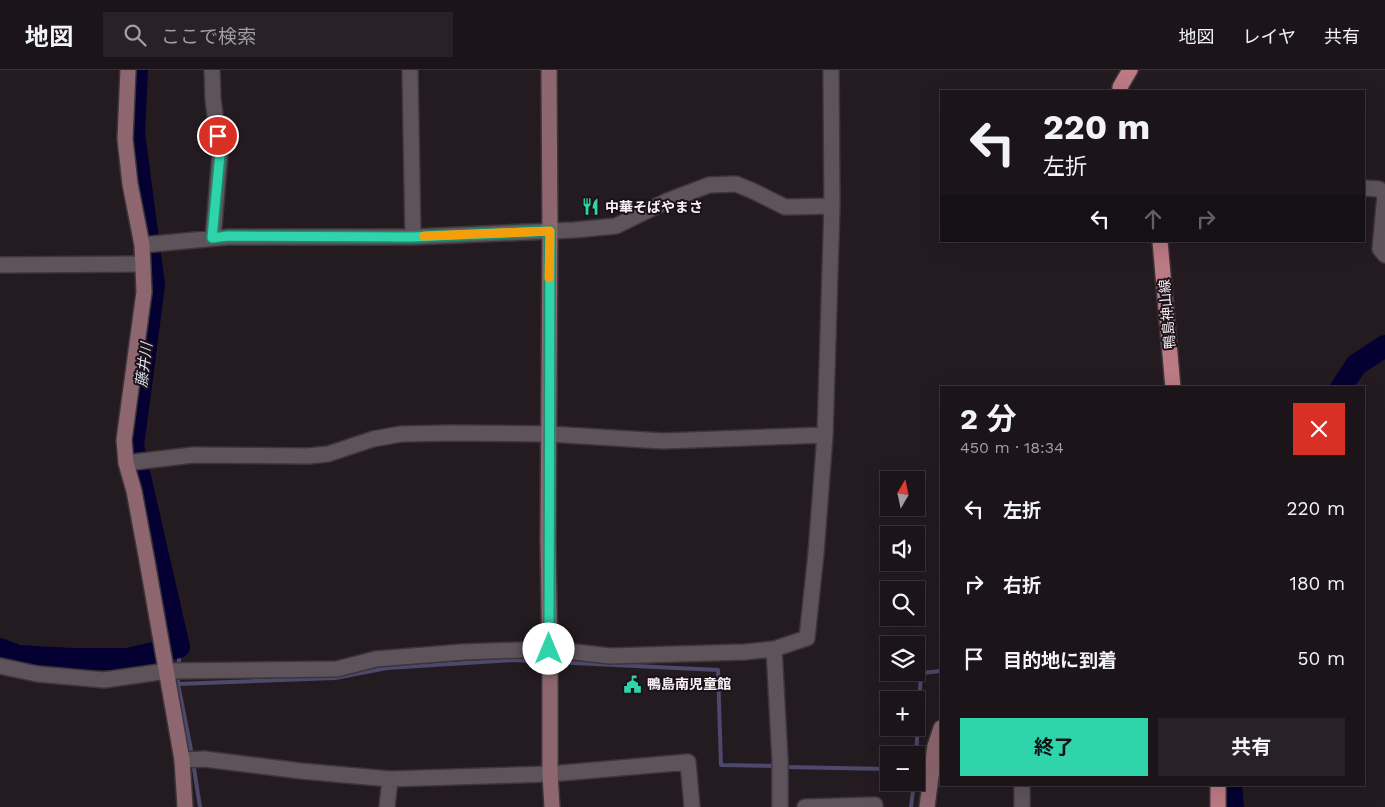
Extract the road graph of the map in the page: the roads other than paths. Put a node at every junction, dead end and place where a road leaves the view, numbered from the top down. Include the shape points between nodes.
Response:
1 (128, 70) edge
2 (212, 70) edge
3 (410, 70) edge
4 (549, 70) edge
5 (831, 70) edge
6 (1130, 70) edge
7 (1120, 90) edge
8 (1365, 188) edge
9 (832, 206) junction
10 (550, 231) junction
11 (412, 237) junction
12 (212, 238) junction
13 (1160, 242) edge
14 (147, 245) junction
15 (1385, 255) edge
16 (142, 264) junction
17 (0, 265) edge
18 (1173, 386) edge
19 (549, 434) junction
20 (825, 434) junction
21 (132, 462) junction
22 (774, 649) junction
23 (550, 660) junction
24 (0, 666) edge
25 (167, 670) junction
26 (940, 731) edge
27 (182, 760) junction
28 (550, 774) junction
29 (390, 779) junction
30 (1022, 786) edge
31 (1218, 786) edge
32 (185, 807) edge
33 (387, 807) edge
34 (552, 807) edge
35 (692, 807) edge
36 (780, 807) edge
37 (805, 807) edge
38 (875, 807) edge
39 (927, 807) edge
40 (1022, 807) edge
41 (1218, 807) edge

1 - 14 street via 125,139 130,184
2 - 12 street via 220,154
3 - 11 street
4 - 10 street
5 - 9 street
6 - 7 main road
8 - 15 street via 1379,189 1385,195 1380,249
9 - 10 street via 786,207 736,184 709,185 616,226
9 - 20 street
10 - 11 street
10 - 19 street
11 - 12 street
12 - 14 street
13 - 18 main road, 鴨島神山線
14 - 16 street
16 - 17 street
16 - 21 street via 144,292 124,440
19 - 20 street via 663,440
19 - 21 street via 401,434 328,454 193,455
19 - 23 street
20 - 22 street via 807,638
21 - 25 street via 134,492
22 - 23 street
22 - 36 street
23 - 25 street via 463,652 376,659 336,669
23 - 28 street
24 - 25 street via 37,674 104,680
25 - 27 street
26 - 39 street
27 - 29 street via 204,759
27 - 32 street
28 - 29 street
28 - 34 street
28 - 35 street via 688,762
29 - 33 street
30 - 40 street
31 - 41 main road
37 - 38 street

